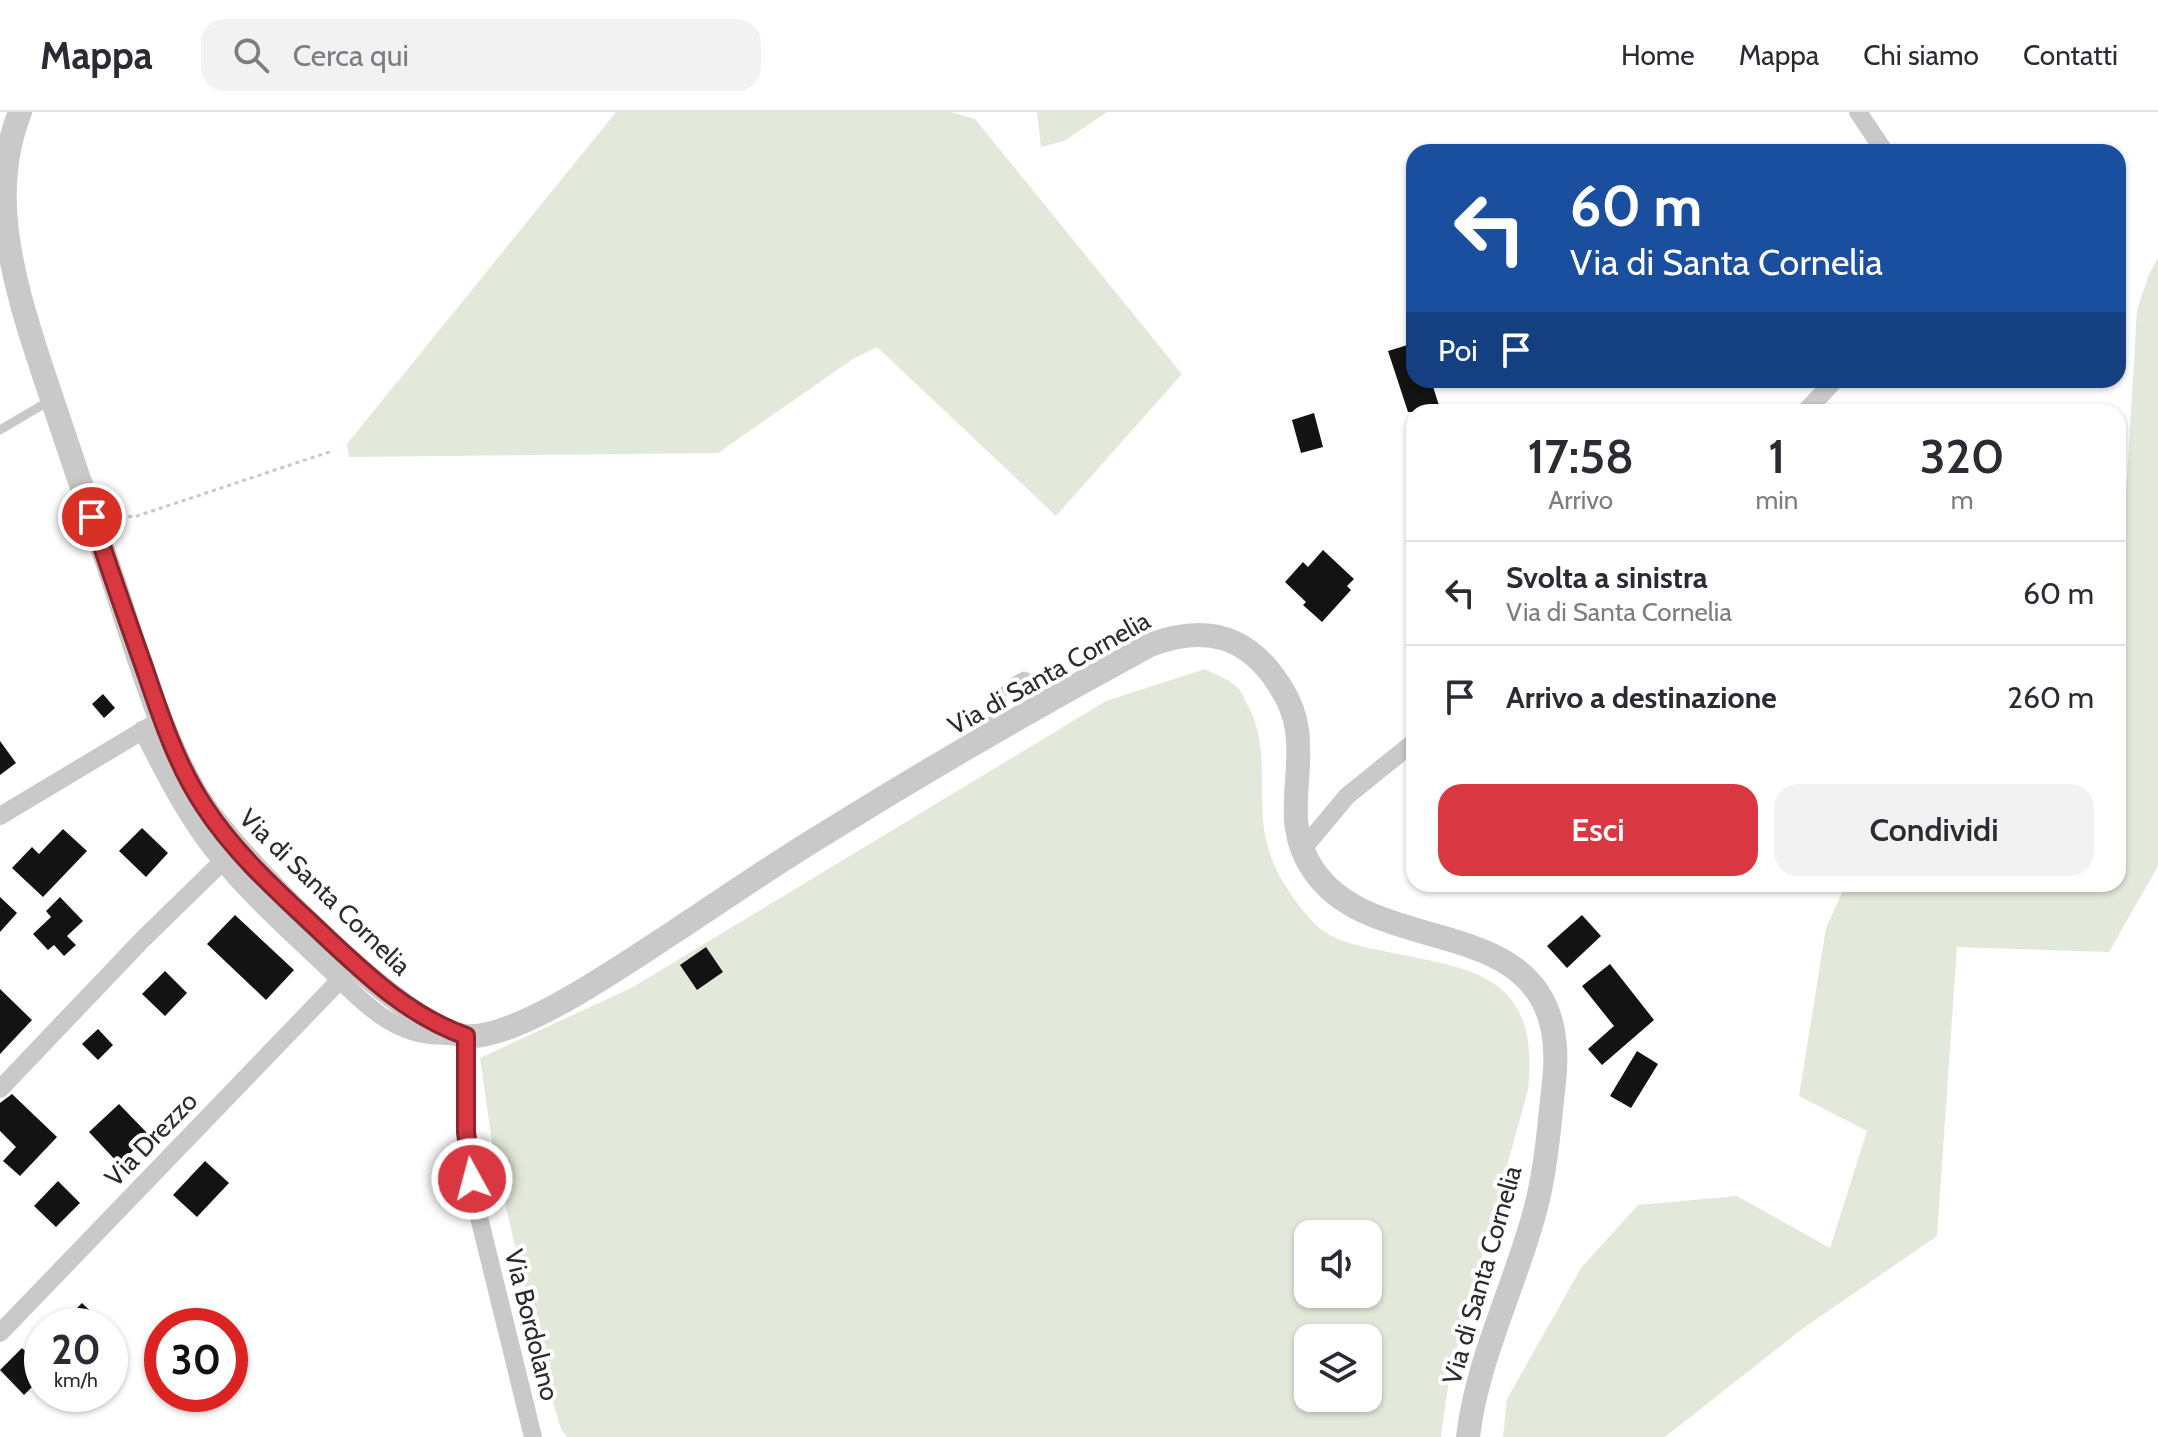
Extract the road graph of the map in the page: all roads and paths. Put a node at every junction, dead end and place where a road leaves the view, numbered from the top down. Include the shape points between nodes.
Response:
1 (20, 112) edge
2 (1858, 112) edge
3 (1880, 144) edge
4 (2, 188) edge
5 (1828, 388) edge
6 (52, 399) junction
7 (1812, 404) edge
8 (0, 430) edge
9 (332, 451) dead end
10 (92, 517) junction
11 (1055, 698) junction
12 (152, 725) junction
13 (974, 745) junction
14 (1406, 748) edge
15 (0, 816) edge
16 (1302, 850) junction
17 (222, 862) junction
18 (340, 980) junction
19 (466, 1036) junction
20 (0, 1089) edge
21 (0, 1333) edge
22 (533, 1437) edge
23 (1468, 1437) edge

1 - 4 street, Via di Santa Cornelia
2 - 3 street
4 - 6 street, Via di Santa Cornelia via 20,300
5 - 7 street
6 - 8 lane
6 - 10 street, Via di Santa Cornelia
9 - 10 path via 146,514 126,516 111,505
10 - 12 street, Via di Santa Cornelia
11 - 13 street, Via di Santa Cornelia
11 - 13 lane via 1038,681 1024,676 1013,681
11 - 16 street, Via di Santa Cornelia via 1160,641 1204,634 1239,644 1275,677 1295,719 1294,816
12 - 15 street
12 - 17 street, Via di Santa Cornelia via 169,784
12 - 19 street, Via di Santa Cornelia via 239,851 383,990 425,1019
13 - 19 street, Via di Santa Cornelia via 823,834 576,993 513,1026
14 - 16 street via 1347,796
16 - 23 street, Via di Santa Cornelia via 1321,881 1346,903 1388,923 1448,938 1499,959 1525,976 1549,1014 1555,1071 1537,1202 1475,1396
17 - 18 street, Via di Santa Cornelia
17 - 20 street
18 - 19 street, Via di Santa Cornelia via 404,1029
18 - 21 street, Via Drezzo
19 - 22 street, Via Bordolano via 466,1132 475,1201

